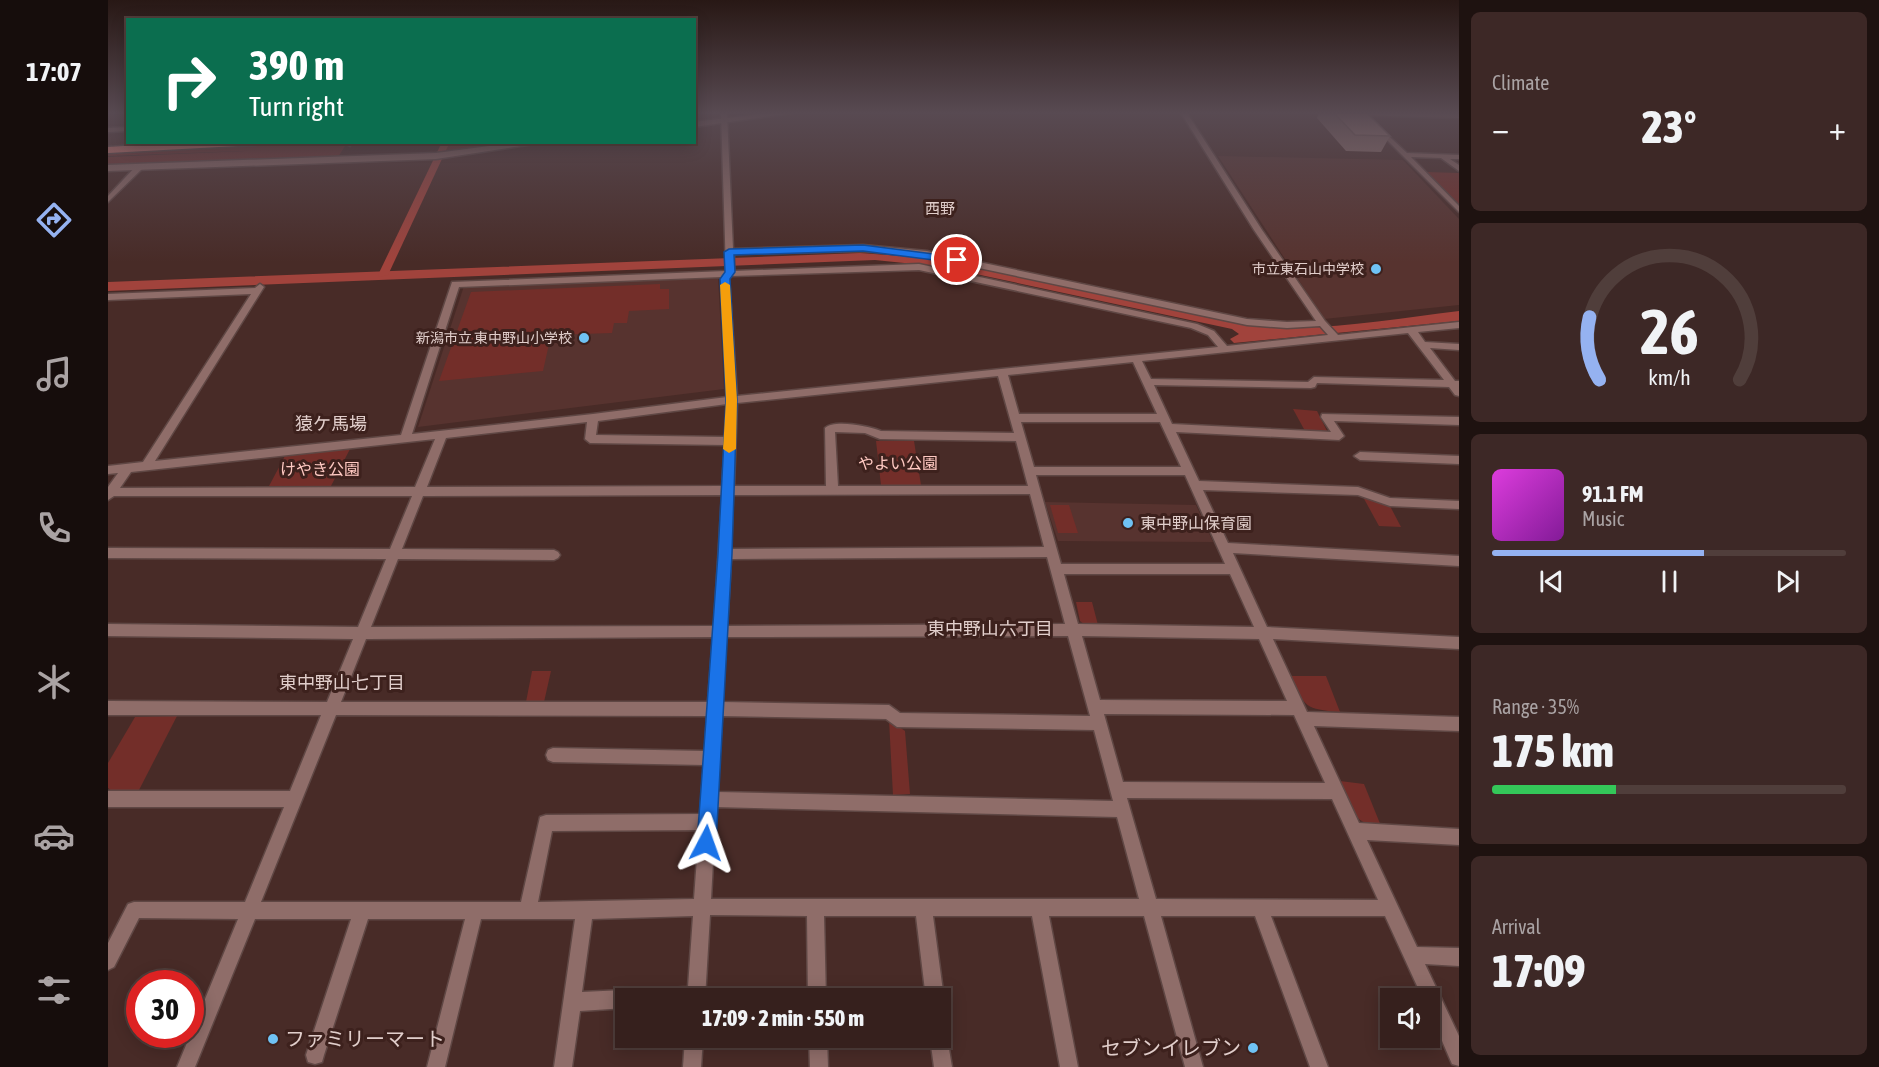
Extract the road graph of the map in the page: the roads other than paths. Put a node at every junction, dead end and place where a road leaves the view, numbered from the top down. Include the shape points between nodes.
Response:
1 (235, 163) edge
2 (726, 163) edge
3 (1217, 163) edge
4 (1414, 163) edge
5 (140, 166) junction
6 (108, 168) edge
7 (108, 200) edge
8 (1459, 210) edge
9 (729, 253) junction
10 (937, 257) dead end
11 (938, 268) dead end
12 (730, 270) junction
13 (1062, 284) junction
14 (108, 297) edge
15 (1066, 297) junction
16 (1213, 323) junction
17 (1323, 324) junction
18 (1459, 325) edge
19 (1411, 330) junction
20 (1335, 336) junction
21 (1422, 345) junction
22 (1459, 347) edge
23 (1224, 348) junction
24 (1137, 360) junction
25 (1002, 372) junction
26 (1148, 382) junction
27 (1455, 383) edge
28 (1459, 393) edge
29 (732, 400) junction
30 (594, 418) junction
31 (1014, 418) junction
32 (1459, 421) edge
33 (1166, 423) junction
34 (442, 435) junction
35 (1020, 437) junction
36 (405, 438) junction
37 (730, 441) junction
38 (1360, 456) dead end
39 (1459, 460) edge
40 (146, 466) junction
41 (128, 468) junction
42 (108, 470) edge
43 (1029, 471) junction
44 (1188, 471) junction
45 (1194, 484) junction
46 (727, 490) junction
47 (832, 490) junction
48 (1034, 490) junction
49 (418, 492) junction
50 (110, 494) edge
51 (1459, 505) edge
52 (1224, 548) junction
53 (1051, 552) junction
54 (108, 553) edge
55 (725, 554) junction
56 (393, 555) junction
57 (554, 555) dead end
58 (1459, 561) edge
59 (1056, 569) junction
60 (1233, 569) junction
61 (108, 630) edge
62 (1072, 630) junction
63 (363, 633) junction
64 (721, 633) junction
65 (1262, 633) junction
66 (1459, 643) edge
67 (108, 708) edge
68 (715, 709) junction
69 (331, 710) junction
70 (1299, 713) junction
71 (1096, 715) junction
72 (1459, 724) edge
73 (553, 755) dead end
74 (712, 758) junction
75 (1119, 790) junction
76 (1336, 791) junction
77 (108, 799) edge
78 (295, 799) junction
79 (709, 799) junction
80 (1124, 809) junction
81 (708, 822) junction
82 (1354, 831) junction
83 (1459, 837) edge
84 (702, 907) junction
85 (924, 908) junction
86 (1039, 908) junction
87 (1260, 908) junction
88 (1390, 908) junction
89 (815, 909) junction
90 (1150, 909) junction
91 (362, 910) junction
92 (528, 910) junction
93 (585, 910) junction
94 (249, 911) junction
95 (475, 911) junction
96 (1412, 955) junction
97 (1459, 957) edge
98 (108, 961) edge
99 (697, 988) edge
100 (817, 988) edge
101 (934, 988) edge
102 (615, 1000) edge
103 (572, 1002) junction
104 (693, 1048) edge
105 (818, 1048) edge
106 (940, 1048) edge
107 (315, 1055) dead end
108 (1459, 1057) edge
109 (186, 1067) edge
110 (436, 1067) edge
111 (563, 1067) edge
112 (692, 1067) edge
113 (819, 1067) edge
114 (943, 1067) edge
115 (1069, 1067) edge
116 (1194, 1067) edge
117 (1319, 1067) edge

1 - 5 street
2 - 9 street
3 - 17 street
4 - 8 street
5 - 6 street
5 - 7 street
9 - 12 street
9 - 13 street via 884,250 936,256
10 - 11 street
12 - 15 street via 919,267
12 - 29 street via 725,279
12 - 36 street via 454,284
13 - 15 street
13 - 16 street
14 - 40 street via 259,289
15 - 16 street via 1194,326
16 - 17 street
16 - 23 street
17 - 20 street
18 - 19 street
19 - 20 street
19 - 21 street
20 - 23 street
21 - 22 street
21 - 27 street
23 - 24 street
24 - 25 street
24 - 26 street
25 - 29 street
25 - 31 street
26 - 27 street
26 - 33 street
27 - 28 street
29 - 30 street
29 - 37 street
30 - 34 street
30 - 37 street via 590,440
31 - 33 street
31 - 35 street
32 - 33 street via 1326,417 1339,436
33 - 44 street
34 - 36 street
34 - 49 street
35 - 43 street
35 - 47 street via 880,435 866,429 830,428
36 - 40 street
37 - 46 street
38 - 39 street
40 - 41 street
41 - 42 street
41 - 50 street
43 - 44 street
43 - 48 street
44 - 45 street
45 - 51 street via 1358,491 1390,502
45 - 52 street
46 - 47 street
46 - 49 street
46 - 55 street
47 - 48 street
48 - 53 street
49 - 50 street
49 - 56 street
52 - 58 street
52 - 60 street
53 - 55 street
53 - 59 street
54 - 56 street
55 - 64 street
56 - 57 street
56 - 63 street
59 - 60 street
59 - 62 street
60 - 65 street
61 - 63 street
62 - 64 street
62 - 65 street
62 - 71 street
63 - 64 street
63 - 69 street
64 - 68 street
65 - 66 street
65 - 70 street
67 - 69 street
68 - 69 street
68 - 71 street via 889,712 897,720
68 - 74 street
69 - 78 street
70 - 71 street
70 - 72 street
70 - 76 street
71 - 75 street
73 - 74 street
74 - 79 street
75 - 76 street
75 - 80 street
76 - 82 street
77 - 78 street
78 - 94 street
79 - 80 street
79 - 81 street
80 - 90 street
81 - 84 street
81 - 92 street via 546,823
82 - 83 street
82 - 88 street
84 - 89 street
84 - 93 street
84 - 99 street
85 - 86 street
85 - 89 street
85 - 101 street
86 - 90 street
86 - 115 street
87 - 88 street
87 - 90 street
87 - 117 street
88 - 96 street
89 - 100 street
90 - 116 street
91 - 94 street
91 - 95 street
91 - 107 street
92 - 93 street
92 - 95 street
93 - 103 street
94 - 98 street via 134,910
94 - 109 street
95 - 110 street
96 - 97 street
96 - 108 street
102 - 103 street
103 - 111 street
104 - 112 street
105 - 113 street
106 - 114 street

